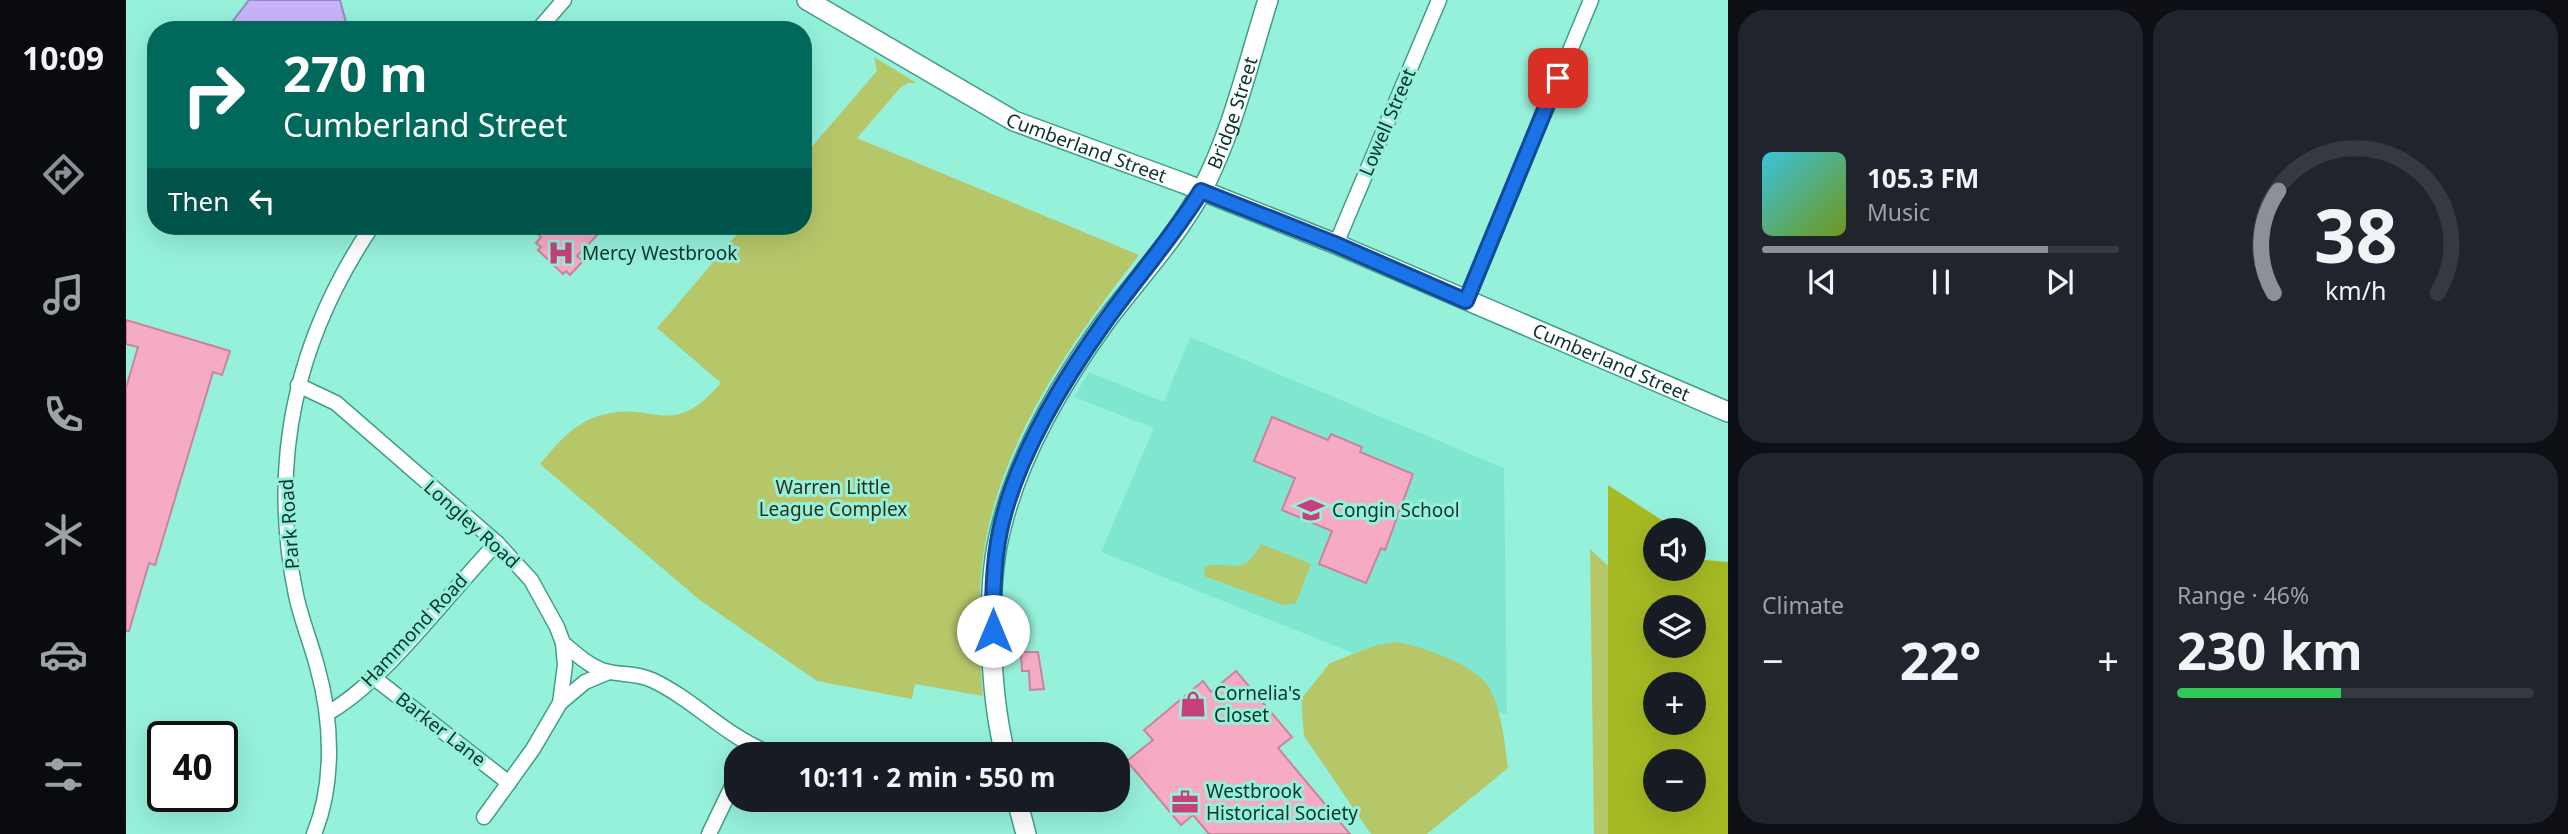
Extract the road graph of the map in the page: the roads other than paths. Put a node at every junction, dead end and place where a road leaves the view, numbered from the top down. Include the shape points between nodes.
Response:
1 (564, 0) edge
2 (807, 0) edge
3 (1268, 0) edge
4 (1438, 0) edge
5 (1591, 0) edge
6 (546, 21) edge
7 (1201, 191) junction
8 (366, 235) edge
9 (1335, 244) junction
10 (1466, 301) junction
11 (298, 385) junction
12 (1728, 412) edge
13 (497, 543) junction
14 (564, 643) junction
15 (608, 672) junction
16 (373, 677) junction
17 (560, 703) junction
18 (328, 713) junction
19 (739, 742) edge
20 (1003, 742) edge
21 (509, 783) junction
22 (724, 803) edge
23 (1020, 812) edge
24 (484, 817) dead end
25 (314, 834) edge
26 (709, 834) edge
27 (1026, 834) edge

1 - 6 street
2 - 7 main road, Cumberland Street via 1014,121
3 - 7 main road, Bridge Street via 1223,140
4 - 9 street, Lowell Street
5 - 10 street
7 - 9 main road, Cumberland Street
7 - 20 main road, Bridge Street via 1058,393 1010,499 1000,529 993,607 994,679
8 - 11 street, Park Road via 324,307
9 - 10 main road, Cumberland Street
10 - 12 main road, Cumberland Street
11 - 13 street, Longley Road via 336,403
11 - 18 street, Park Road via 288,434 285,509 297,598
13 - 14 street, Longley Road via 531,580
13 - 16 street, Hammond Road
14 - 15 street
14 - 17 street
15 - 17 street via 584,682
15 - 19 street via 638,675 661,685
16 - 18 street, Hammond Road
16 - 21 street, Barker Lane
17 - 21 street
18 - 25 street, Park Road via 327,780
21 - 24 street
22 - 26 street
23 - 27 main road

